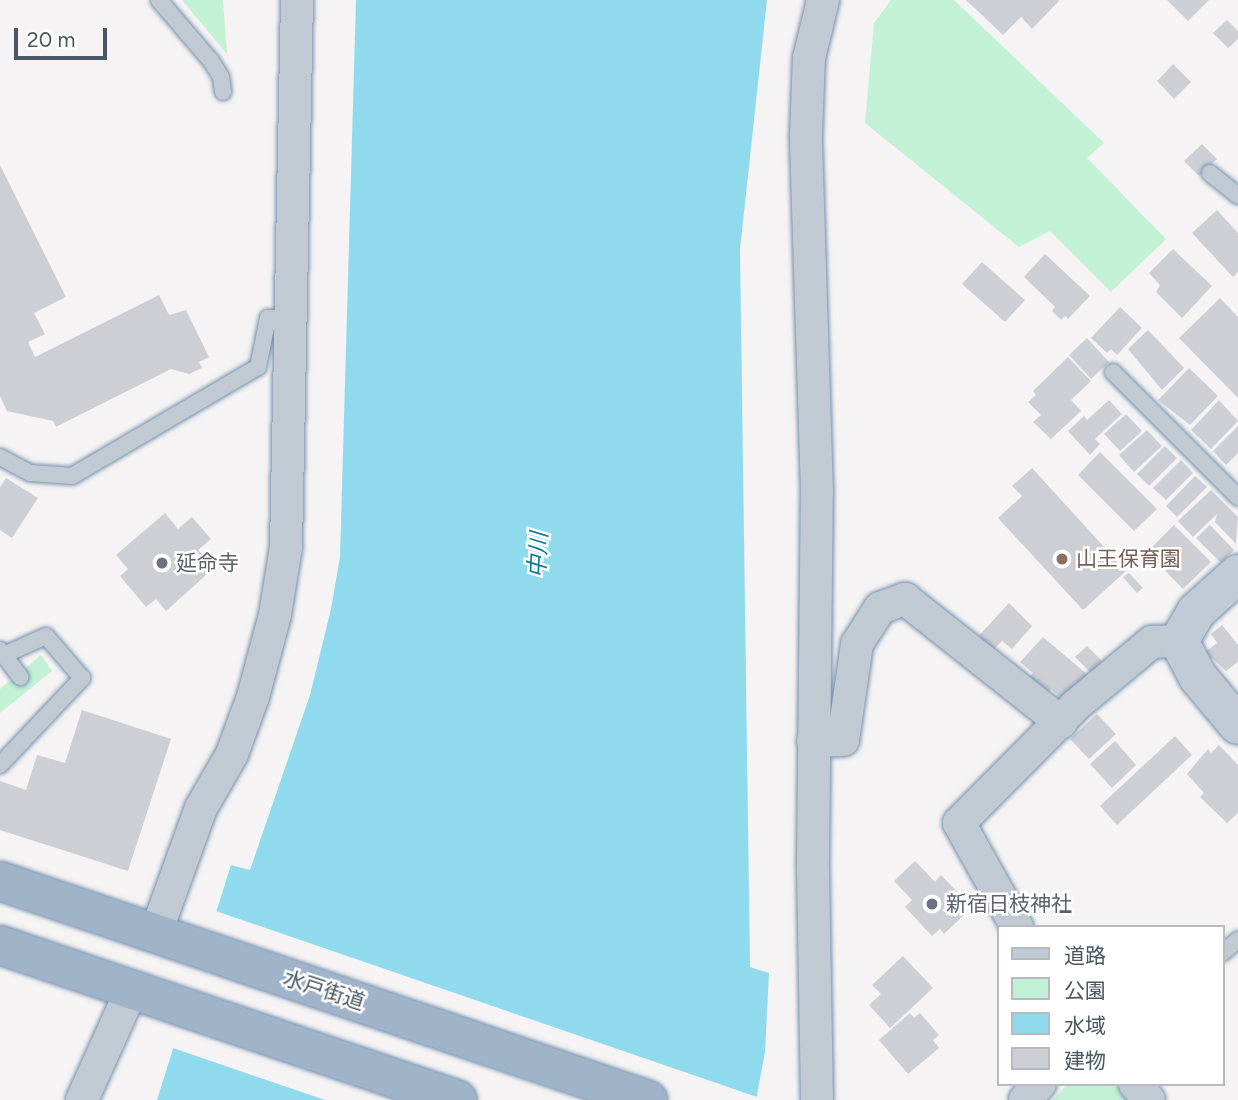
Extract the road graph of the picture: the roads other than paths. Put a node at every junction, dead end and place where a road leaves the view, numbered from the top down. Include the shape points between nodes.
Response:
1 (159, 0) edge
2 (297, 0) edge
3 (822, 0) edge
4 (223, 92) dead end
5 (1210, 173) dead end
6 (1235, 187) edge
7 (292, 319) junction
8 (1113, 372) dead end
9 (0, 457) edge
10 (1238, 497) edge
11 (1238, 574) edge
12 (1179, 641) junction
13 (2, 652) edge
14 (20, 677) dead end
15 (1060, 722) junction
16 (1238, 725) edge
17 (813, 741) junction
18 (0, 765) edge
19 (0, 881) edge
20 (1016, 925) edge
21 (169, 940) junction
22 (1238, 940) edge
23 (0, 945) edge
24 (1224, 951) edge
25 (148, 997) junction
26 (1038, 1086) edge
27 (1137, 1086) edge
28 (82, 1100) edge
29 (457, 1100) edge
30 (648, 1100) edge
31 (817, 1100) edge
32 (1025, 1100) edge
33 (1149, 1100) edge

1 - 4 lane via 211,61 221,77
2 - 7 street
3 - 17 street via 809,58 806,135 817,492
5 - 6 lane
7 - 9 lane via 268,318 258,367 72,476 30,474
7 - 21 street via 286,547 272,628 232,754 201,808
8 - 10 lane
11 - 12 main road via 1196,612
12 - 15 street via 1153,642
12 - 16 main road via 1198,677
13 - 14 lane
13 - 18 lane via 46,636 82,678
15 - 17 street via 905,599 880,608 857,644 843,740
15 - 20 street via 959,823
17 - 31 street
19 - 21 highway, 水戸街道
21 - 30 highway, 水戸街道
22 - 24 lane
23 - 25 highway
25 - 28 street
25 - 29 highway
26 - 32 street
27 - 33 street

